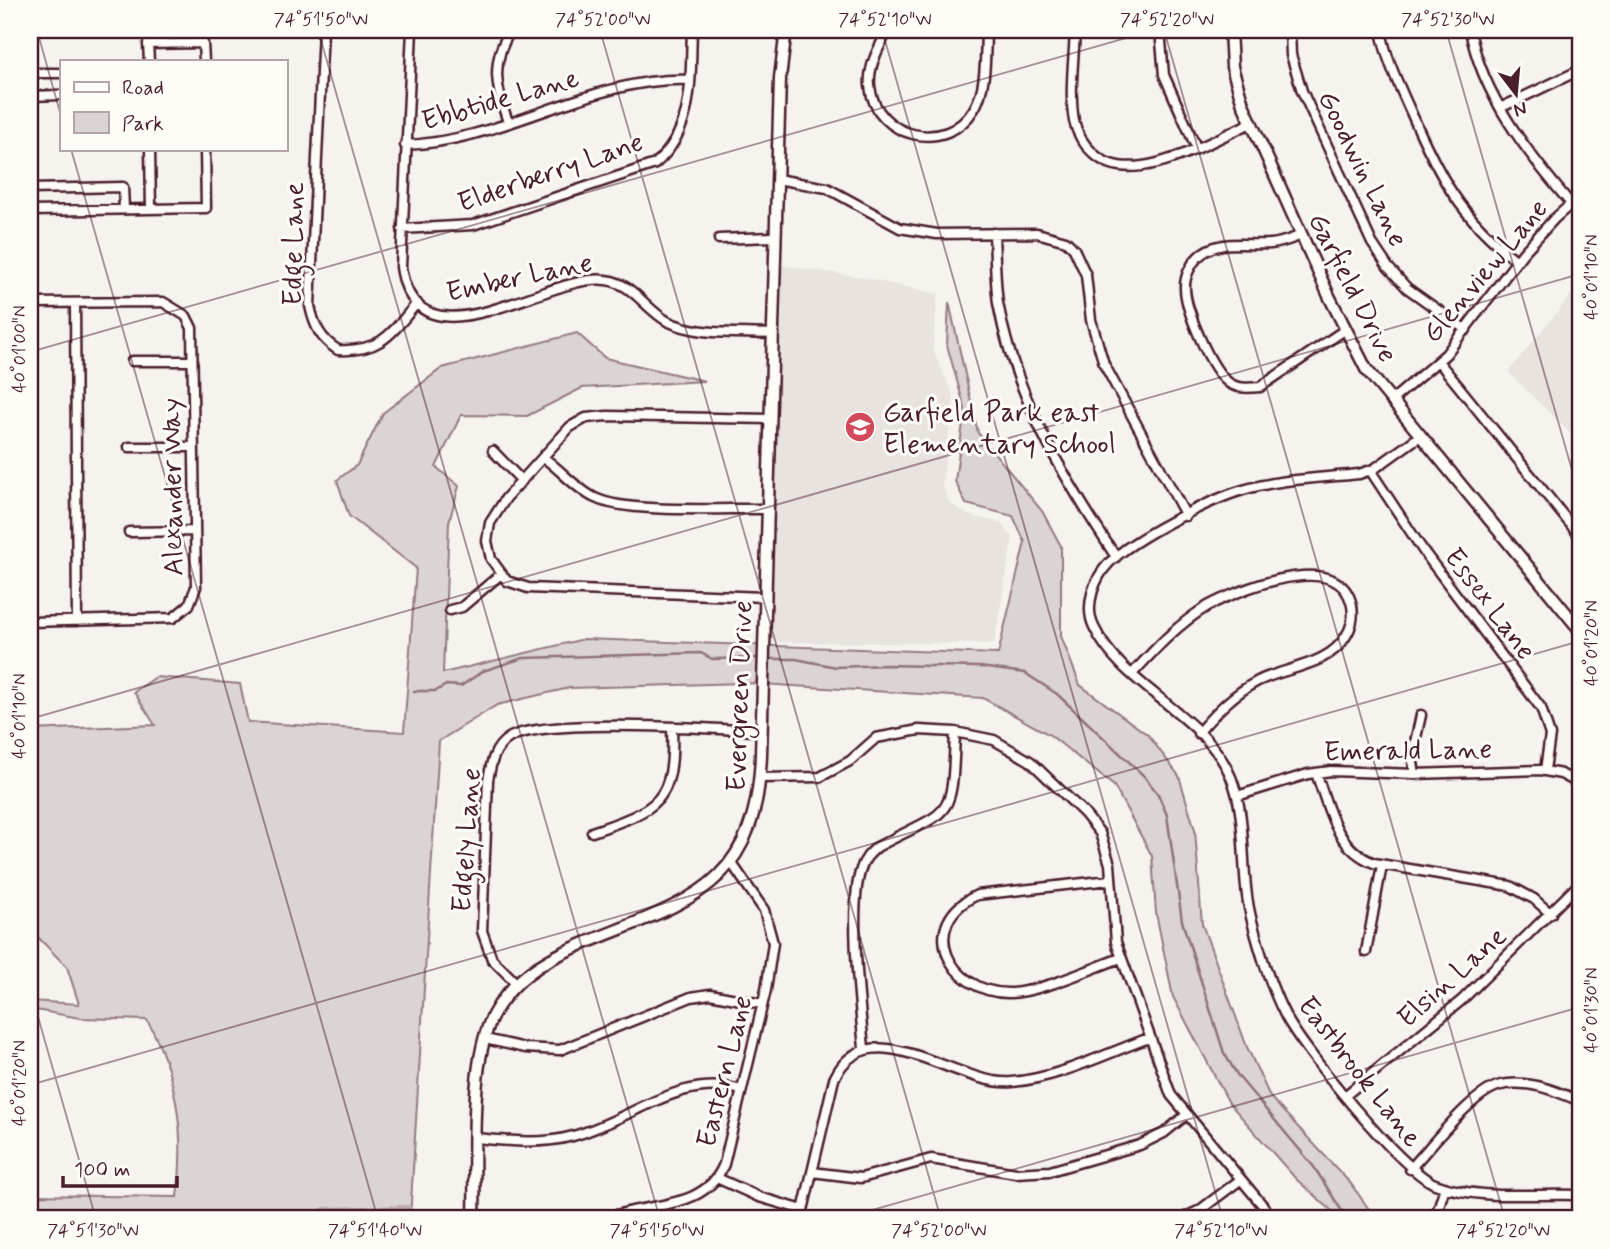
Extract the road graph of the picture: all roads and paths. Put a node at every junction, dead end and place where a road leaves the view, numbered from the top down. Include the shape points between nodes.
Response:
1 (323, 30) edge
2 (412, 30) edge
3 (511, 30) edge
4 (692, 30) edge
5 (786, 30) edge
6 (888, 30) edge
7 (986, 30) edge
8 (1075, 30) edge
9 (1160, 30) edge
10 (1230, 30) edge
11 (1290, 30) edge
12 (1381, 30) edge
13 (1470, 30) edge
14 (149, 60) edge
15 (204, 60) edge
16 (1580, 71) edge
17 (60, 72) edge
18 (30, 73) edge
19 (690, 79) junction
20 (60, 95) edge
21 (30, 96) edge
22 (1502, 107) junction
23 (508, 122) junction
24 (1251, 122) junction
25 (405, 145) junction
26 (1196, 147) junction
27 (150, 150) edge
28 (205, 150) edge
29 (777, 179) junction
30 (30, 189) edge
31 (1580, 196) edge
32 (1571, 204) junction
33 (124, 209) junction
34 (151, 209) junction
35 (30, 211) edge
36 (402, 229) junction
37 (994, 233) junction
38 (1302, 235) junction
39 (775, 237) junction
40 (719, 239) dead end
41 (1517, 261) junction
42 (30, 303) edge
43 (75, 303) junction
44 (417, 303) junction
45 (1346, 329) junction
46 (1466, 330) junction
47 (772, 334) junction
48 (132, 361) dead end
49 (192, 361) junction
50 (1438, 361) junction
51 (1391, 401) junction
52 (769, 419) junction
53 (1420, 436) junction
54 (129, 447) dead end
55 (193, 447) junction
56 (493, 451) dead end
57 (544, 458) junction
58 (1370, 470) junction
59 (522, 481) junction
60 (767, 509) junction
61 (1186, 516) junction
62 (195, 531) junction
63 (129, 532) dead end
64 (1580, 536) edge
65 (1116, 557) junction
66 (501, 574) junction
67 (764, 597) junction
68 (450, 610) dead end
69 (77, 621) junction
70 (30, 622) edge
71 (1580, 630) edge
72 (1133, 673) junction
73 (1422, 715) dead end
74 (672, 728) junction
75 (761, 731) junction
76 (955, 732) junction
77 (1198, 733) junction
78 (1545, 770) junction
79 (1316, 773) junction
80 (1415, 774) junction
81 (760, 778) junction
82 (1580, 785) edge
83 (1237, 796) junction
84 (592, 832) dead end
85 (731, 862) junction
86 (1381, 865) junction
87 (1110, 880) junction
88 (1580, 883) edge
89 (1551, 914) junction
90 (1366, 952) dead end
91 (1121, 957) junction
92 (516, 983) junction
93 (762, 1004) junction
94 (1149, 1038) junction
95 (485, 1039) junction
96 (864, 1048) junction
97 (742, 1090) junction
98 (1346, 1095) junction
99 (1580, 1101) edge
100 (1185, 1116) junction
101 (476, 1138) junction
102 (1410, 1169) junction
103 (812, 1172) junction
104 (718, 1178) junction
105 (1240, 1180) junction
106 (1445, 1187) junction
107 (1580, 1195) edge
108 (802, 1215) edge
109 (474, 1219) edge
110 (605, 1219) edge
111 (1181, 1219) edge
112 (1274, 1219) edge
113 (1435, 1219) edge

1 - 44 street, Edge Lane via 310,306 313,324 338,350 361,350 388,337
2 - 25 street, Ember Lane
3 - 23 street via 498,56 496,76
4 - 19 street, Elderberry Lane
5 - 29 street, Evergreen Drive
6 - 7 street via 872,64 870,88 887,120 903,132 921,137 948,132 975,108 983,80
8 - 26 street via 1074,118 1090,151 1105,163 1124,169 1145,168
9 - 26 street via 1164,75
10 - 24 street, Garfield Drive via 1232,67
11 - 46 street, Goodwin Lane via 1297,79 1373,243 1400,281
12 - 41 street via 1392,69 1441,180 1483,232
13 - 22 street via 1479,61
14 - 15 street via 148,44 203,43
16 - 22 street
17 - 18 street
19 - 23 street, Ebbtide Lane via 624,86
19 - 36 street, Elderberry Lane via 680,134 662,158 647,168 473,225
20 - 21 street
22 - 32 street via 1522,144
23 - 25 street, Ebbtide Lane via 441,141
24 - 26 street
24 - 38 street, Garfield Drive
25 - 36 street, Ember Lane
27 - 34 street
28 - 34 street via 206,208
29 - 37 street via 827,188 900,228 925,233
29 - 39 street, Evergreen Drive
30 - 33 street via 123,187
31 - 32 street, Glenview Lane
32 - 41 street, Glenview Lane
33 - 34 street
33 - 35 street
36 - 44 street, Ember Lane via 402,277
37 - 61 street via 1052,235 1074,248 1086,275 1091,320 1104,364
37 - 65 street via 998,301 1022,386 1059,469
38 - 45 street, Garfield Drive
38 - 45 street via 1283,242 1213,247 1198,256 1184,284 1186,301 1207,350 1230,384 1260,387
39 - 40 street
39 - 47 street, Evergreen Drive
41 - 46 street, Glenview Lane
42 - 43 street
43 - 49 street, Alexander Way via 163,302 186,316 192,328
43 - 69 street
44 - 47 street, Ember Lane via 446,318 480,314 583,281 606,280 628,288 677,325
45 - 51 street, Garfield Drive via 1366,369
46 - 50 street, Glenview Lane
47 - 52 street, Evergreen Drive
48 - 49 street
49 - 55 street, Alexander Way
50 - 51 street, Glenview Lane
50 - 64 street
51 - 53 street, Garfield Drive
52 - 57 street via 596,416 570,427
52 - 60 street, Evergreen Drive
53 - 58 street, Eastbrook Lane
53 - 71 street, Garfield Drive
54 - 55 street
55 - 62 street, Alexander Way
56 - 59 street
57 - 59 street
57 - 60 street via 592,497 610,503
58 - 61 street, Eastbrook Lane via 1246,489
58 - 78 street, Essex Lane via 1424,552 1541,708 1550,735
59 - 66 street via 500,506 488,532 491,559
60 - 67 street, Evergreen Drive
61 - 65 street, Eastbrook Lane
62 - 63 street
62 - 69 street, Alexander Way via 196,587 190,605 173,618
65 - 72 street, Eastbrook Lane via 1096,582 1090,615 1115,657
66 - 67 street via 519,586 538,589
66 - 68 street via 462,607
67 - 75 street, Evergreen Drive
69 - 70 street, Alexander Way
72 - 77 street, Eastbrook Lane
72 - 77 street via 1173,632 1209,606 1304,574 1322,575 1338,583 1349,596 1353,613 1340,645 1317,660 1251,685 1221,706
73 - 80 street via 1412,756
74 - 75 street, Edgely Lane
74 - 84 street via 670,781 661,799 646,811
74 - 92 street, Edgely Lane via 542,729 511,736 497,749 488,779 482,931 492,959
75 - 81 street, Evergreen Drive
76 - 81 street via 895,732 876,738 850,761 820,777
76 - 87 street via 1010,748 1067,795 1100,833
76 - 96 street via 954,778 947,806 934,820 877,848 860,871 857,927
77 - 83 street, Eastbrook Lane via 1221,756
78 - 80 street, Emerald Lane
78 - 82 street, Emerald Lane
79 - 80 street, Emerald Lane
79 - 83 street, Emerald Lane
79 - 86 street via 1341,839 1356,855
81 - 85 street, Evergreen Drive via 750,828
83 - 98 street, Eastbrook Lane via 1249,909 1274,991 1296,1034
85 - 92 street, Evergreen Drive via 699,894 553,957
85 - 93 street, Eastern Lane via 759,901 771,932 772,960
86 - 89 street via 1510,886
86 - 90 street
87 - 91 street
87 - 91 street via 977,895 952,916 944,945 950,964 964,979 1001,993 1034,988
88 - 89 street, Elsin Lane
89 - 98 street, Elsin Lane via 1462,1000
91 - 94 street
92 - 95 street, Evergreen Drive via 494,1014
93 - 95 street via 720,996 691,997 560,1050
93 - 97 street, Eastern Lane
94 - 96 street via 1066,1069 1014,1082 989,1081 895,1050
94 - 100 street via 1164,1082
95 - 101 street, Evergreen Drive via 479,1066
96 - 103 street via 845,1060 834,1079
97 - 101 street via 693,1087 586,1132 552,1140
97 - 104 street, Eastern Lane
98 - 102 street, Eastbrook Lane
99 - 102 street via 1539,1086 1498,1085 1475,1101
100 - 103 street via 1140,1145 1050,1171 1006,1172 931,1159 871,1177 840,1178
100 - 105 street
101 - 109 street, Evergreen Drive
102 - 106 street, Eastbrook Lane
103 - 108 street
104 - 108 street
104 - 110 street, Eastern Lane via 709,1190 690,1199
105 - 111 street
105 - 112 street
106 - 107 street, Eastbrook Lane via 1468,1192
106 - 113 street

